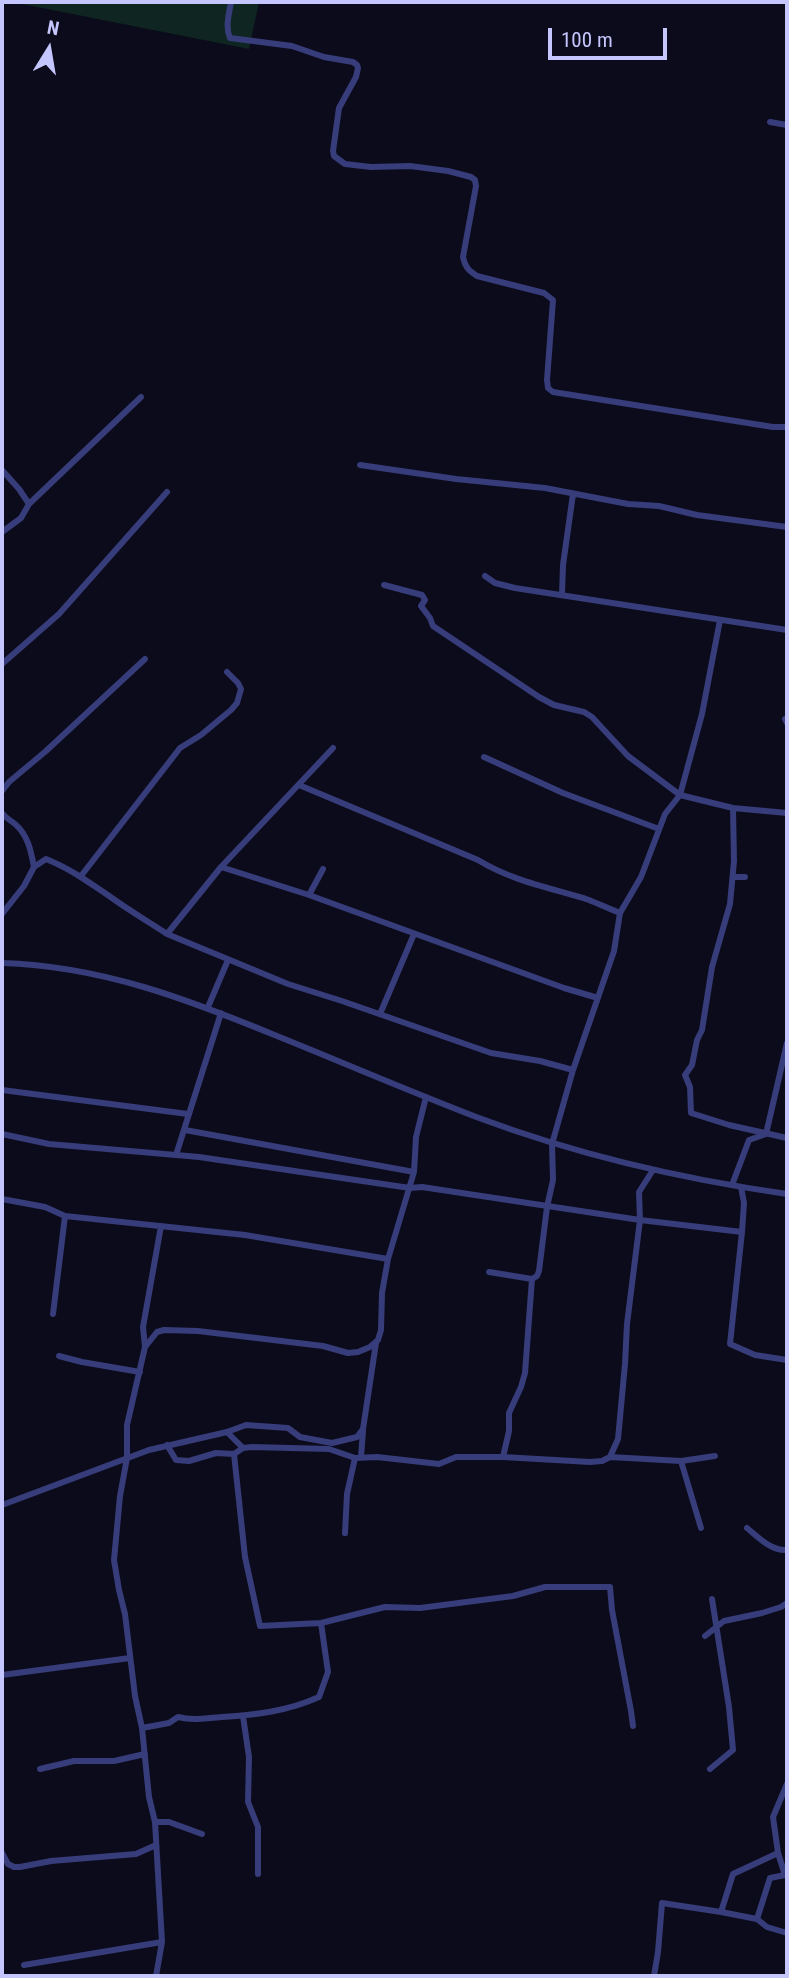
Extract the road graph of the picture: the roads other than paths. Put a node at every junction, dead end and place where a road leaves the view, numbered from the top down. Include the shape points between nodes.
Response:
1 (231, 2) edge
2 (770, 122) dead end
3 (787, 125) edge
4 (141, 397) dead end
5 (787, 427) edge
6 (360, 465) dead end
7 (2, 470) edge
8 (167, 492) dead end
9 (573, 494) junction
10 (29, 505) junction
11 (787, 527) edge
12 (2, 532) edge
13 (485, 576) dead end
14 (384, 585) dead end
15 (562, 594) junction
16 (720, 620) junction
17 (787, 630) edge
18 (145, 659) dead end
19 (2, 664) edge
20 (227, 672) dead end
21 (332, 748) dead end
22 (484, 757) dead end
23 (299, 785) junction
24 (2, 791) edge
25 (680, 795) junction
26 (733, 808) junction
27 (2, 813) edge
28 (787, 813) edge
29 (659, 829) junction
30 (34, 867) junction
31 (221, 867) junction
32 (323, 869) dead end
33 (81, 876) junction
34 (733, 877) junction
35 (745, 877) dead end
36 (309, 895) junction
37 (620, 913) junction
38 (2, 914) edge
39 (167, 934) junction
40 (414, 934) junction
41 (228, 960) junction
42 (2, 963) edge
43 (598, 998) junction
44 (208, 1007) junction
45 (221, 1013) junction
46 (380, 1014) junction
47 (787, 1043) edge
48 (573, 1070) junction
49 (2, 1090) edge
50 (426, 1097) junction
51 (188, 1114) junction
52 (185, 1130) junction
53 (2, 1134) edge
54 (766, 1134) junction
55 (787, 1138) edge
56 (552, 1144) junction
57 (176, 1155) junction
58 (653, 1170) junction
59 (414, 1172) junction
60 (732, 1185) junction
61 (741, 1187) junction
62 (410, 1188) junction
63 (787, 1194) edge
64 (2, 1199) edge
65 (547, 1207) junction
66 (65, 1216) junction
67 (640, 1220) junction
68 (161, 1226) junction
69 (742, 1232) junction
70 (388, 1259) junction
71 (489, 1272) dead end
72 (532, 1279) junction
73 (53, 1314) dead end
74 (377, 1342) junction
75 (145, 1347) junction
76 (59, 1356) dead end
77 (787, 1360) edge
78 (140, 1372) junction
79 (363, 1429) junction
80 (227, 1432) junction
81 (167, 1445) junction
82 (243, 1448) junction
83 (234, 1454) junction
84 (715, 1456) dead end
85 (358, 1457) junction
86 (503, 1457) junction
87 (610, 1457) junction
88 (127, 1458) junction
89 (681, 1461) junction
90 (2, 1505) edge
91 (701, 1528) dead end
92 (747, 1528) dead end
93 (345, 1533) dead end
94 (787, 1550) edge
95 (712, 1599) dead end
96 (787, 1603) edge
97 (321, 1623) junction
98 (716, 1628) junction
99 (705, 1636) dead end
100 (130, 1658) junction
101 (2, 1675) edge
102 (243, 1716) junction
103 (633, 1726) dead end
104 (142, 1728) junction
105 (145, 1754) junction
106 (40, 1769) dead end
107 (710, 1769) dead end
108 (787, 1784) edge
109 (155, 1822) junction
110 (202, 1834) dead end
111 (156, 1845) junction
112 (2, 1853) edge
113 (778, 1853) junction
114 (258, 1874) dead end
115 (721, 1912) junction
116 (757, 1919) junction
117 (787, 1933) edge
118 (162, 1942) junction
119 (24, 1965) dead end
120 (156, 1976) edge
121 (654, 1976) edge

1 - 5 street via 230,38 292,46 357,65 356,77 339,108 334,156 345,164 410,166 475,180 464,264 477,276 544,293 553,300 547,380 553,392
2 - 3 street
4 - 10 street
6 - 9 street
7 - 10 street
8 - 19 street via 59,614
9 - 11 street
9 - 15 street
10 - 12 street via 21,518
13 - 15 street via 515,588
14 - 25 street via 422,594 421,608 433,626 540,697 592,717 628,756
15 - 16 street
16 - 17 street
16 - 25 street
18 - 24 street
20 - 33 street via 241,689 237,703 180,748
21 - 23 street
22 - 29 street
23 - 31 street
23 - 37 street via 495,870
25 - 26 street
25 - 29 street
26 - 28 street
26 - 34 street
27 - 30 street via 27,838
29 - 37 street via 641,877
30 - 33 street via 46,859
30 - 38 street
31 - 36 street
31 - 39 street
32 - 36 street
33 - 39 street
34 - 35 street
34 - 54 street via 702,1030 685,1075 691,1113
36 - 40 street
37 - 43 street via 614,951
39 - 41 street
40 - 43 street
40 - 46 street
41 - 44 street
41 - 46 street
42 - 44 street via 106,975
43 - 48 street
44 - 45 street
45 - 50 street
45 - 51 street
46 - 48 street via 491,1053
47 - 54 street
48 - 56 street
49 - 51 street
50 - 56 street
50 - 59 street via 416,1137
51 - 52 street
52 - 57 street
52 - 59 street
53 - 57 street via 49,1144
54 - 55 street
54 - 60 street via 749,1140
56 - 58 street
56 - 65 street via 553,1180
57 - 62 street
58 - 60 street
58 - 67 street via 639,1192
59 - 62 street
60 - 61 street
61 - 63 street
61 - 69 street
62 - 65 street
62 - 70 street
64 - 66 street
65 - 67 street
65 - 72 street via 539,1271
66 - 68 street
66 - 73 street
67 - 69 street
67 - 87 street via 618,1439
68 - 70 street
68 - 75 street via 143,1327
69 - 77 street via 730,1344
70 - 74 street
71 - 72 street
72 - 86 street via 525,1373 509,1413
74 - 75 street via 348,1353 323,1346 164,1330
74 - 79 street
75 - 78 street
76 - 78 street
78 - 88 street via 127,1425
79 - 80 street via 357,1437 331,1443 270,1426 246,1425
79 - 85 street
80 - 81 street
80 - 82 street
81 - 83 street via 176,1460
81 - 88 street
82 - 83 street
82 - 85 street via 329,1449
83 - 97 street via 245,1557 260,1626
84 - 89 street
85 - 86 street via 439,1464 456,1457
85 - 93 street via 347,1494
86 - 87 street via 590,1462
87 - 89 street
88 - 90 street
88 - 100 street via 114,1560
89 - 91 street
92 - 94 street via 777,1550
95 - 98 street
96 - 98 street via 724,1621
97 - 102 street via 328,1672 319,1698
97 - 103 street via 385,1607 420,1608 545,1587 610,1587
98 - 99 street
98 - 107 street via 733,1750
100 - 101 street
100 - 104 street
102 - 104 street via 178,1717
102 - 114 street via 249,1757 248,1802 258,1827
104 - 105 street
105 - 106 street
105 - 109 street
108 - 113 street via 773,1816
109 - 110 street
109 - 111 street
111 - 112 street via 136,1854 20,1867 8,1864
111 - 118 street
113 - 115 street via 733,1874
113 - 116 street via 785,1875 770,1878
115 - 116 street
115 - 121 street via 662,1903
116 - 117 street
118 - 119 street
118 - 120 street

